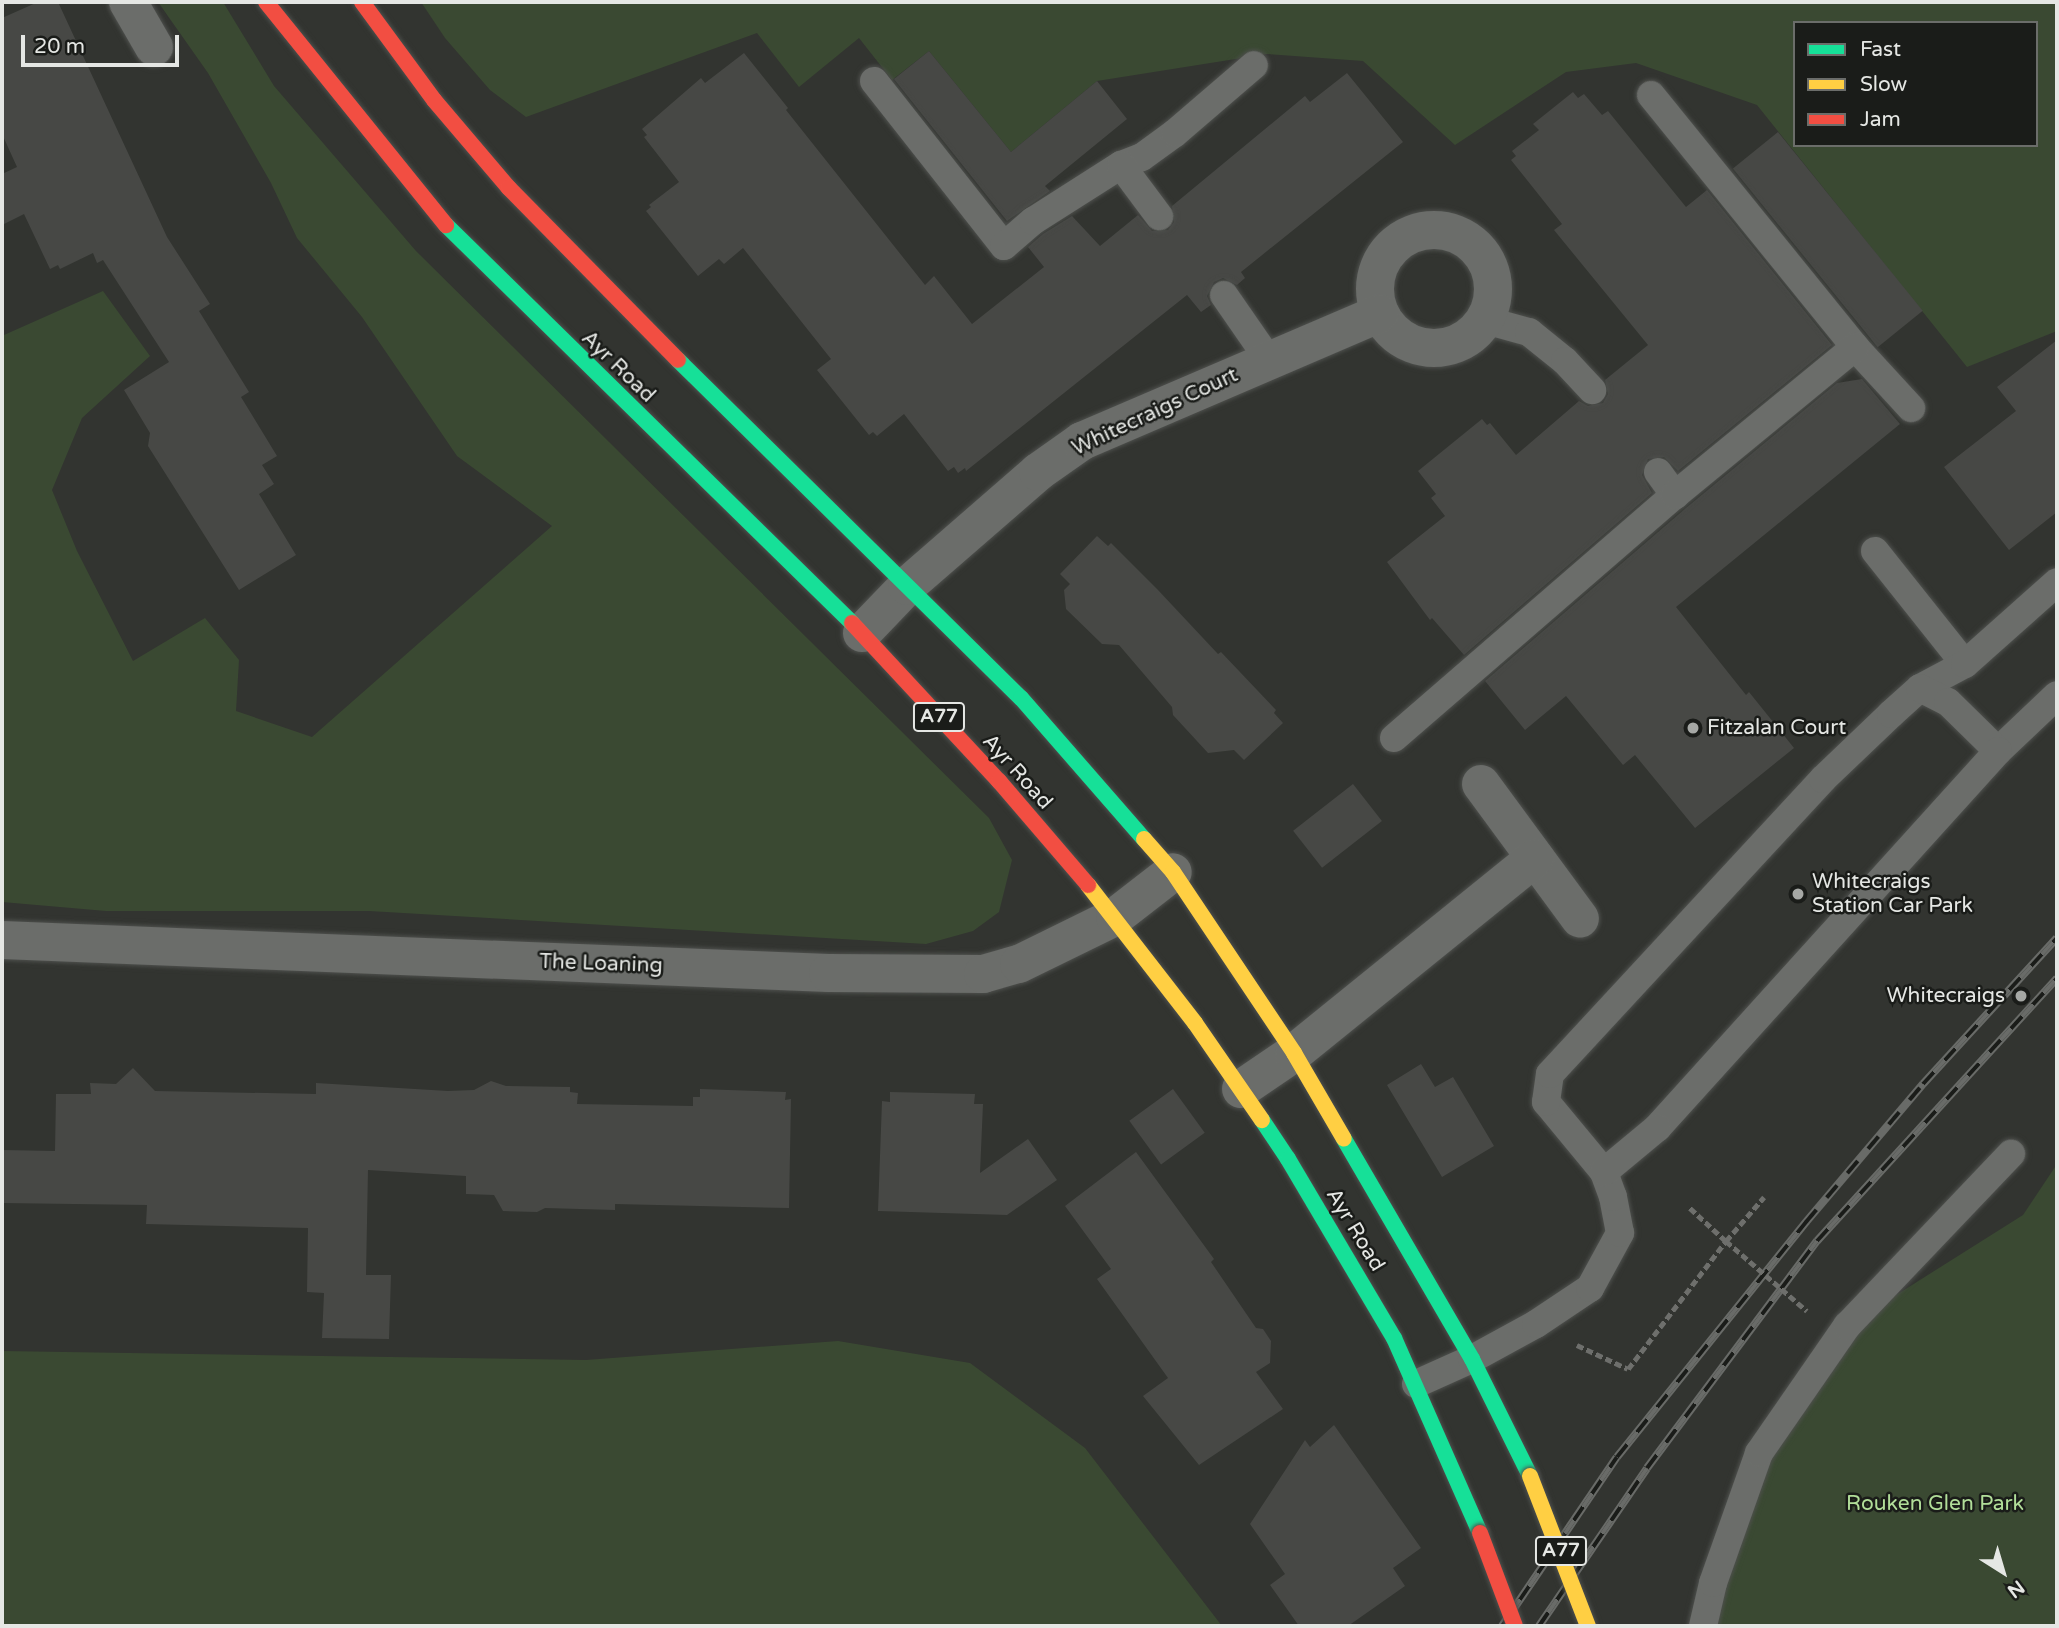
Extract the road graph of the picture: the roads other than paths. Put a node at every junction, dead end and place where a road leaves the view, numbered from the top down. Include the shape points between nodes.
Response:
1 (128, 2) edge
2 (266, 2) edge
3 (362, 2) edge
4 (154, 47) dead end
5 (1254, 65) dead end
6 (874, 81) dead end
7 (1651, 95) dead end
8 (1121, 165) junction
9 (1159, 216) dead end
10 (1224, 295) dead end
11 (1380, 313) junction
12 (1485, 320) junction
13 (1855, 347) junction
14 (1269, 360) junction
15 (1591, 390) dead end
16 (1911, 408) dead end
17 (1658, 472) dead end
18 (1675, 495) junction
19 (1875, 551) dead end
20 (2057, 582) edge
21 (907, 586) junction
22 (862, 633) junction
23 (1965, 664) junction
24 (1920, 688) junction
25 (2057, 695) edge
26 (1394, 738) dead end
27 (1998, 751) junction
28 (1481, 784) dead end
29 (1535, 858) junction
30 (1173, 872) junction
31 (1115, 917) junction
32 (1580, 919) dead end
33 (2, 940) edge
34 (1294, 1053) junction
35 (1241, 1088) junction
36 (2011, 1154) dead end
37 (1604, 1172) junction
38 (1472, 1359) junction
39 (1416, 1384) junction
40 (1515, 1626) edge
41 (1588, 1626) edge
42 (1703, 1626) edge

1 - 4 street
2 - 22 main road, Ayr Road / A77 via 433,212
3 - 21 main road, Ayr Road / A77 via 509,188
5 - 8 lane via 1175,133 1142,157
6 - 8 lane via 1004,246 1032,221
7 - 13 lane
8 - 9 lane
10 - 14 lane
11 - 12 street via 1392,331 1409,344 1430,349 1471,337
11 - 12 street via 1374,291 1377,269 1406,235 1428,229 1450,231 1471,240 1485,257 1494,278 1493,300
11 - 14 street, Whitecraigs Court
12 - 15 lane via 1529,332
13 - 16 lane
13 - 18 lane
14 - 21 street, Whitecraigs Court via 1082,441 1038,472
17 - 18 lane
18 - 26 lane
19 - 23 lane
20 - 23 lane
21 - 22 street, Whitecraigs Court
21 - 30 main road, Ayr Road / A77 via 1021,698
22 - 31 main road, Ayr Road / A77 via 999,781
23 - 24 lane
24 - 27 lane via 1948,702
24 - 37 lane via 1823,779 1550,1074 1546,1102
25 - 27 lane
27 - 37 lane via 1657,1128
28 - 29 street
29 - 32 street
29 - 34 street
30 - 31 street, The Loaning
30 - 34 main road, Ayr Road / A77
31 - 33 street, The Loaning via 1019,964 983,974 828,973
31 - 35 main road, Ayr Road / A77
34 - 35 street
34 - 38 main road, Ayr Road / A77
35 - 39 main road, Ayr Road / A77 via 1394,1338
36 - 42 lane via 1847,1326 1759,1454 1713,1583
37 - 38 lane via 1620,1233 1590,1288
38 - 39 lane
38 - 41 main road, Ayr Road / A77, bridge via 1530,1476
39 - 40 main road, Ayr Road / A77, bridge

